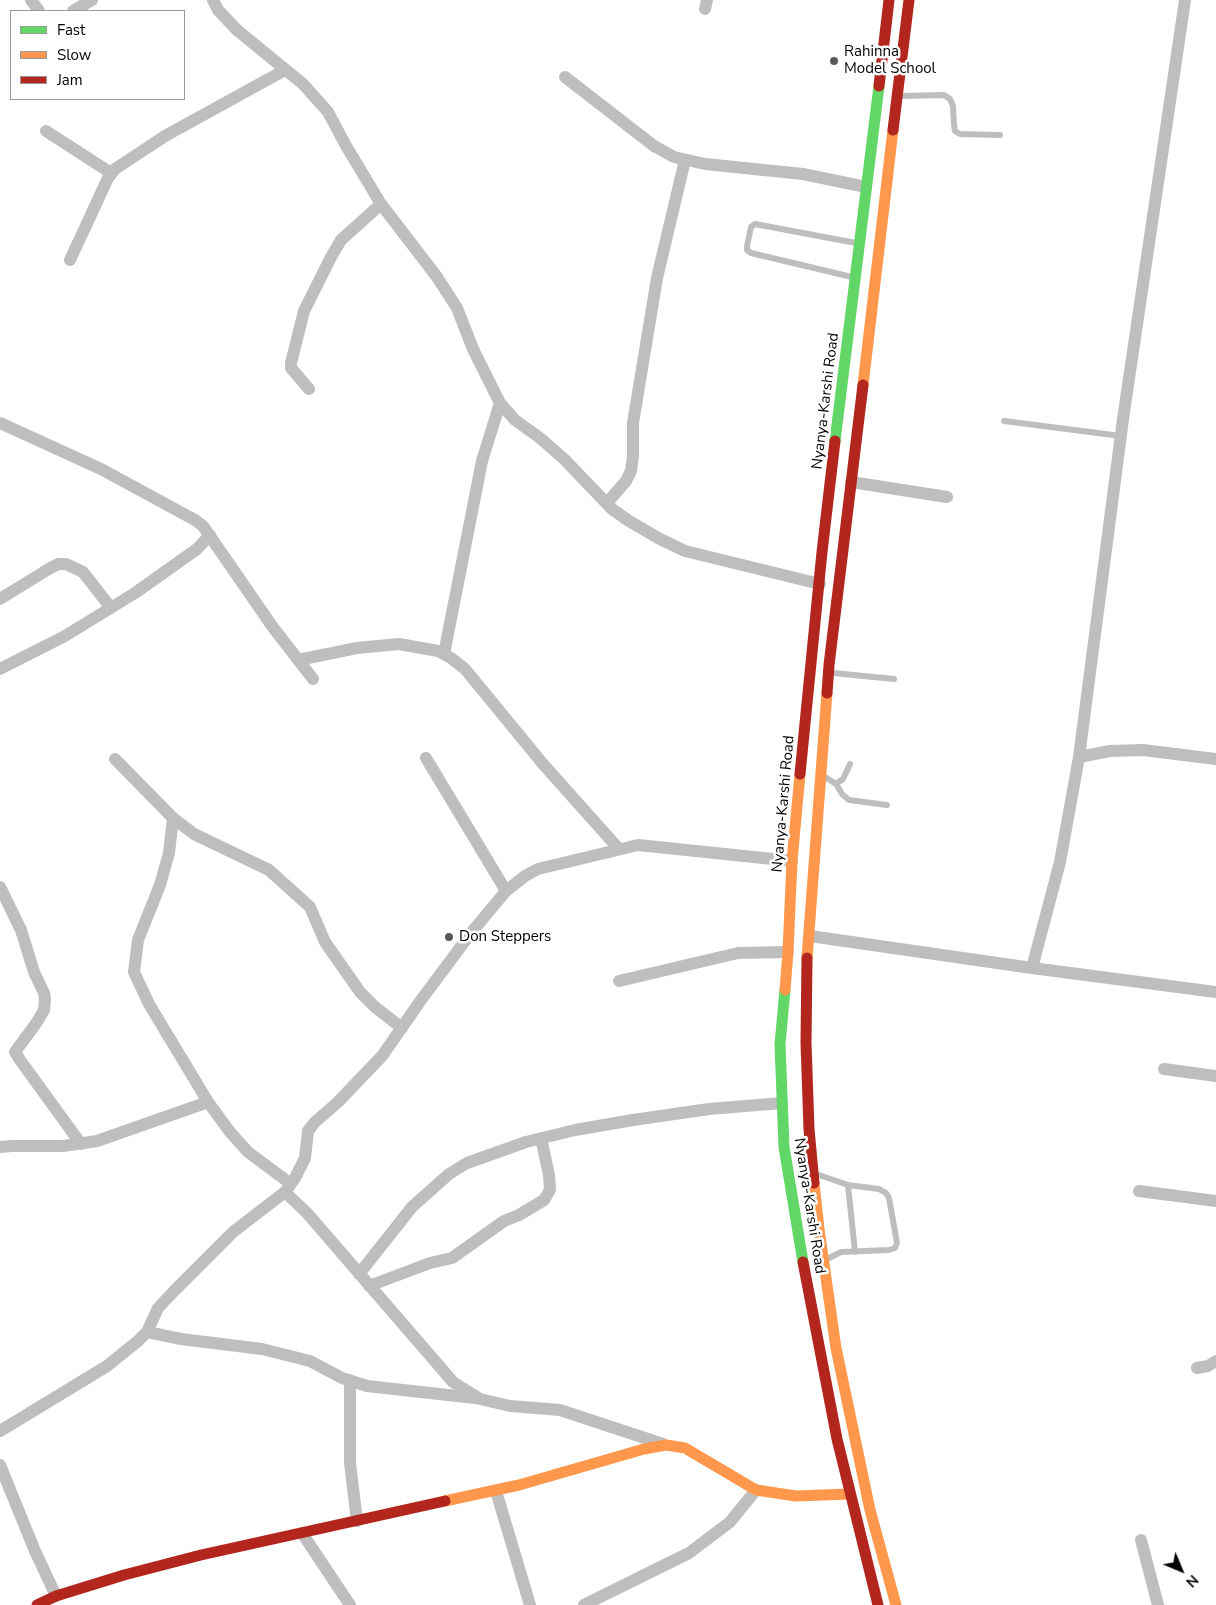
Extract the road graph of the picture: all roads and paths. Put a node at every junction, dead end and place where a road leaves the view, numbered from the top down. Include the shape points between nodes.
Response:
1 (92, 0) edge
2 (213, 0) edge
3 (889, 0) edge
4 (909, 0) edge
5 (1185, 0) edge
6 (75, 10) edge
7 (285, 70) junction
8 (565, 77) dead end
9 (898, 96) junction
10 (46, 131) dead end
11 (1000, 135) dead end
12 (685, 160) junction
13 (111, 173) junction
14 (866, 187) junction
15 (381, 204) junction
16 (860, 244) junction
17 (70, 260) dead end
18 (856, 278) junction
19 (309, 389) dead end
20 (500, 403) junction
21 (1004, 421) dead end
22 (0, 423) edge
23 (1121, 436) junction
24 (851, 482) junction
25 (947, 496) dead end
26 (606, 503) junction
27 (210, 535) junction
28 (820, 584) junction
29 (0, 599) edge
30 (111, 608) junction
31 (444, 654) junction
32 (298, 660) junction
33 (0, 669) edge
34 (829, 677) junction
35 (313, 679) dead end
36 (894, 679) dead end
37 (810, 681) junction
38 (1079, 757) junction
39 (426, 758) dead end
40 (115, 759) dead end
41 (1216, 759) edge
42 (850, 764) dead end
43 (822, 776) junction
44 (836, 784) junction
45 (887, 805) dead end
46 (173, 818) junction
47 (618, 848) junction
48 (792, 862) junction
49 (0, 887) edge
50 (506, 891) junction
51 (810, 936) junction
52 (788, 952) junction
53 (1032, 968) junction
54 (619, 981) dead end
55 (1216, 992) edge
56 (402, 1028) junction
57 (1164, 1069) dead end
58 (1216, 1076) edge
59 (208, 1102) junction
60 (782, 1103) junction
61 (541, 1138) junction
62 (81, 1144) junction
63 (0, 1147) edge
64 (814, 1173) junction
65 (848, 1185) junction
66 (288, 1188) junction
67 (1139, 1191) dead end
68 (1216, 1201) edge
69 (856, 1252) junction
70 (824, 1262) junction
71 (359, 1274) junction
72 (369, 1286) junction
73 (146, 1332) junction
74 (1216, 1362) edge
75 (1197, 1368) dead end
76 (350, 1380) junction
77 (480, 1399) junction
78 (0, 1431) edge
79 (666, 1445) junction
80 (0, 1465) edge
81 (496, 1490) junction
82 (756, 1490) junction
83 (850, 1494) junction
84 (357, 1521) junction
85 (302, 1533) junction
86 (1140, 1540) dead end
87 (56, 1596) junction
88 (36, 1605) edge
89 (350, 1605) edge
90 (530, 1605) edge
91 (584, 1605) edge
92 (878, 1605) edge
93 (896, 1605) edge
94 (1158, 1605) edge

1 - 6 street
2 - 7 street via 237,30
3 - 14 main road, Nyanya-Karshi Road
4 - 9 main road, Nyanya-Karshi Road
5 - 23 street
7 - 13 street via 165,136
7 - 15 street via 303,84 328,112
8 - 12 street via 654,146
9 - 11 lane via 944,95 950,98 953,106 955,131 960,134
9 - 24 main road, Nyanya-Karshi Road
10 - 13 street
12 - 14 street via 802,174
12 - 26 street via 654,297 633,423 631,471
13 - 17 street
14 - 16 main road, Nyanya-Karshi Road
15 - 19 street via 341,240 304,311 291,368
15 - 20 street via 457,308
16 - 18 main road, Nyanya-Karshi Road
16 - 18 lane via 755,224 751,227 747,246 751,254
18 - 28 main road, Nyanya-Karshi Road
20 - 26 street via 515,420 564,459
20 - 31 street via 482,461
21 - 23 lane
22 - 27 street via 100,469 195,520
23 - 38 street
24 - 25 street
24 - 34 main road, Nyanya-Karshi Road
26 - 28 street via 629,521 685,551
27 - 30 street via 177,564
27 - 32 street
28 - 37 main road, Nyanya-Karshi Road
29 - 30 street via 52,567 66,564 83,572
30 - 33 street
31 - 32 street via 399,644 357,648
31 - 47 street via 465,669
32 - 35 street
34 - 36 lane
34 - 37 main road
34 - 43 main road, Nyanya-Karshi Road
37 - 48 main road, Nyanya-Karshi Road
38 - 41 street via 1143,750
38 - 53 street via 1060,862
39 - 50 street
40 - 46 street
42 - 44 lane via 843,779
43 - 44 lane
43 - 51 main road, Nyanya-Karshi Road
44 - 45 lane via 849,800
46 - 56 street via 194,834 269,870 310,907 325,942 360,992
46 - 59 street via 169,853 160,886 138,940 134,972 149,1004
47 - 48 street via 638,845
47 - 50 street via 538,869
48 - 52 main road, Nyanya-Karshi Road
49 - 62 street via 22,930 45,1000 38,1022 15,1052
50 - 56 street
51 - 53 street
51 - 64 main road, Nyanya-Karshi Road via 806,975 806,1043
52 - 54 street via 738,953
52 - 60 main road, Nyanya-Karshi Road via 780,1044
53 - 55 street
56 - 66 street via 382,1056 308,1131 305,1158
57 - 58 street
59 - 62 street
59 - 66 street via 248,1152
60 - 61 street via 633,1120
60 - 83 main road, Nyanya-Karshi Road via 784,1147 804,1277
61 - 71 street via 488,1155 449,1174 412,1207
61 - 72 street via 550,1190 544,1200 504,1221 452,1258
62 - 63 street
64 - 65 lane
64 - 70 main road, Nyanya-Karshi Road
65 - 69 lane
65 - 69 lane via 886,1193 897,1243 889,1250
66 - 71 street via 306,1214
66 - 73 street via 233,1232 175,1290 158,1308
67 - 68 street
69 - 70 lane via 841,1252
70 - 93 main road, Nyanya-Karshi Road via 836,1348 856,1448
71 - 72 street
72 - 77 street via 453,1382
73 - 76 street via 262,1348 310,1361
73 - 78 street via 107,1366
74 - 75 street
76 - 77 street via 367,1386
76 - 84 street via 350,1463
77 - 79 street via 510,1406 560,1410
79 - 81 main road
79 - 82 main road via 685,1448
80 - 87 street
81 - 84 main road
81 - 90 street
82 - 83 main road via 796,1496
82 - 91 street via 730,1522 690,1553
83 - 92 main road, Nyanya-Karshi Road
84 - 85 main road
85 - 87 main road via 201,1555
85 - 89 street
86 - 94 street
87 - 88 main road

